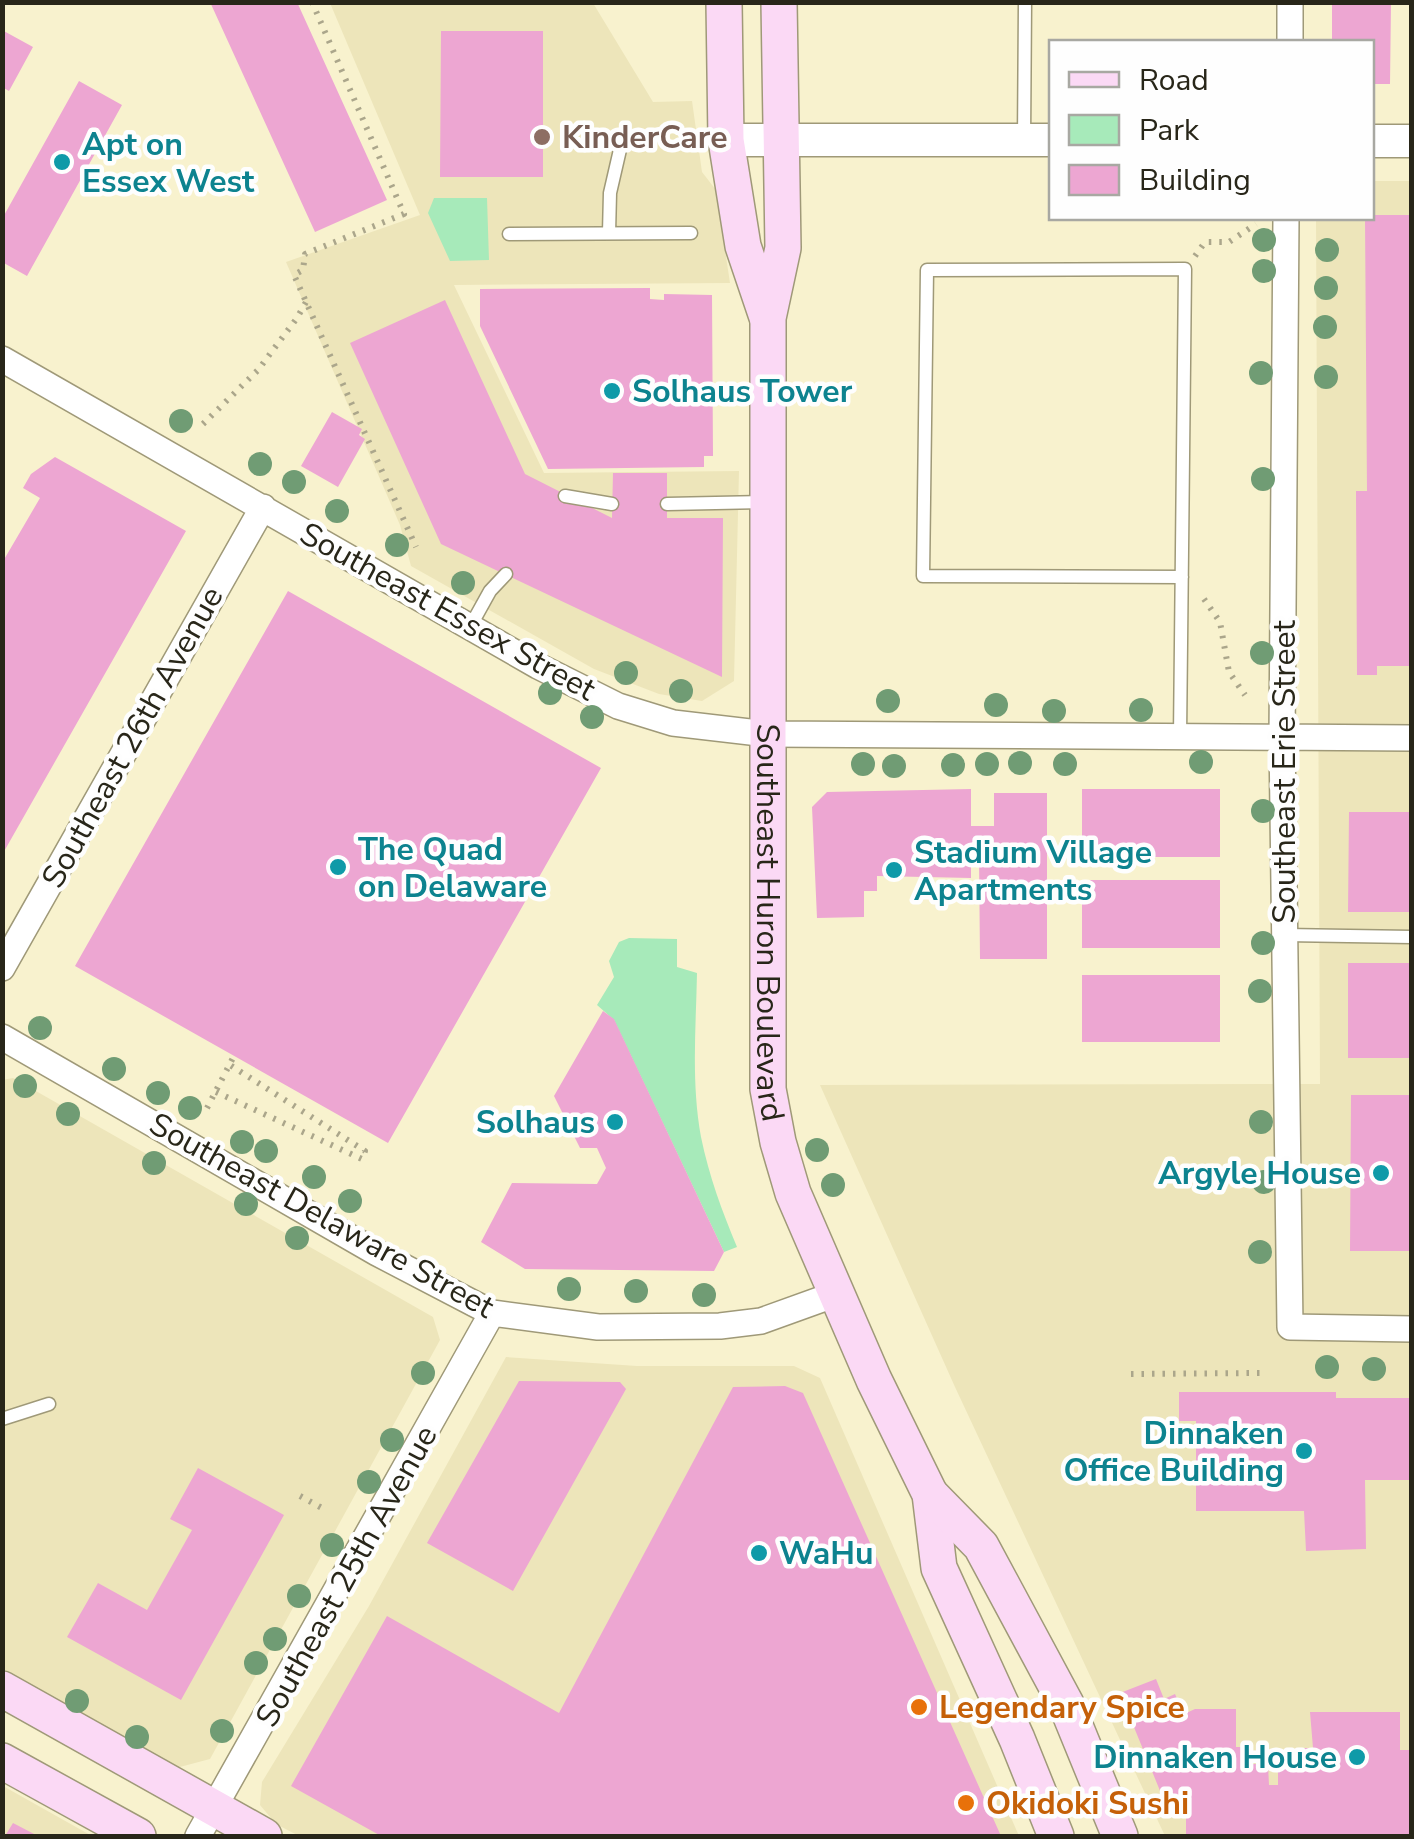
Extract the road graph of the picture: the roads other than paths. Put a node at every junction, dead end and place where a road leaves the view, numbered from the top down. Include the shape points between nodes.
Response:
1 (724, 2) edge
2 (779, 2) edge
3 (1025, 2) edge
4 (1290, 2) edge
5 (1290, 40) edge
6 (780, 138) junction
7 (726, 140) junction
8 (1038, 140) edge
9 (1374, 140) edge
10 (622, 141) dead end
11 (1412, 141) edge
12 (1286, 220) edge
13 (609, 233) junction
14 (691, 233) dead end
15 (509, 234) dead end
16 (768, 318) junction
17 (2, 359) edge
18 (565, 496) dead end
19 (768, 502) junction
20 (612, 504) dead end
21 (667, 504) dead end
22 (262, 507) junction
23 (506, 574) dead end
24 (1182, 577) junction
25 (470, 627) junction
26 (767, 734) junction
27 (1180, 736) junction
28 (1282, 738) junction
29 (1412, 738) edge
30 (1284, 936) junction
31 (1412, 938) edge
32 (2, 968) edge
33 (2, 1036) edge
34 (836, 1294) junction
35 (492, 1314) junction
36 (1412, 1329) edge
37 (49, 1404) dead end
38 (2, 1419) edge
39 (930, 1494) junction
40 (2, 1689) edge
41 (2, 1761) edge
42 (207, 1822) edge
43 (138, 1836) edge
44 (264, 1836) edge
45 (1056, 1836) edge
46 (1120, 1836) edge

1 - 7 main road, Southeast Huron Boulevard
2 - 6 main road, Southeast Huron Boulevard
3 - 8 lane
4 - 5 street
6 - 7 street
6 - 8 street
6 - 16 main road, Southeast Huron Boulevard via 783,248
7 - 16 main road, Southeast Huron Boulevard via 743,246
9 - 11 street
10 - 13 lane
12 - 28 street, Southeast Erie Street
13 - 14 lane
13 - 15 lane
16 - 19 main road, Southeast Huron Boulevard
17 - 22 street, Southeast Essex Street
18 - 20 lane
19 - 21 lane
19 - 26 main road, Southeast Huron Boulevard
22 - 25 street, Southeast Essex Street
22 - 32 street, Southeast 26th Avenue
23 - 25 lane
24 - 24 lane via 1185,269 926,270 923,576
24 - 27 lane
25 - 26 street, Southeast Essex Street via 618,706 673,723
26 - 27 street, Southeast Essex Street
26 - 34 main road, Southeast Huron Boulevard via 768,1089 793,1193
27 - 28 street, Southeast Essex Street
28 - 29 street, Southeast Essex Street
28 - 30 street, Southeast Erie Street
30 - 31 lane
30 - 36 street, Southeast Erie Street via 1290,1327
33 - 35 street, Southeast Delaware Street
34 - 35 street, Southeast Delaware Street via 761,1322 720,1326 598,1327
34 - 39 main road, Southeast Huron Boulevard
35 - 42 street, Southeast 25th Avenue
37 - 38 lane
39 - 45 main road, Southeast Huron Boulevard via 939,1568
39 - 46 main road, Southeast Huron Boulevard via 981,1546 1066,1704
40 - 42 main road
41 - 43 main road
42 - 44 main road

